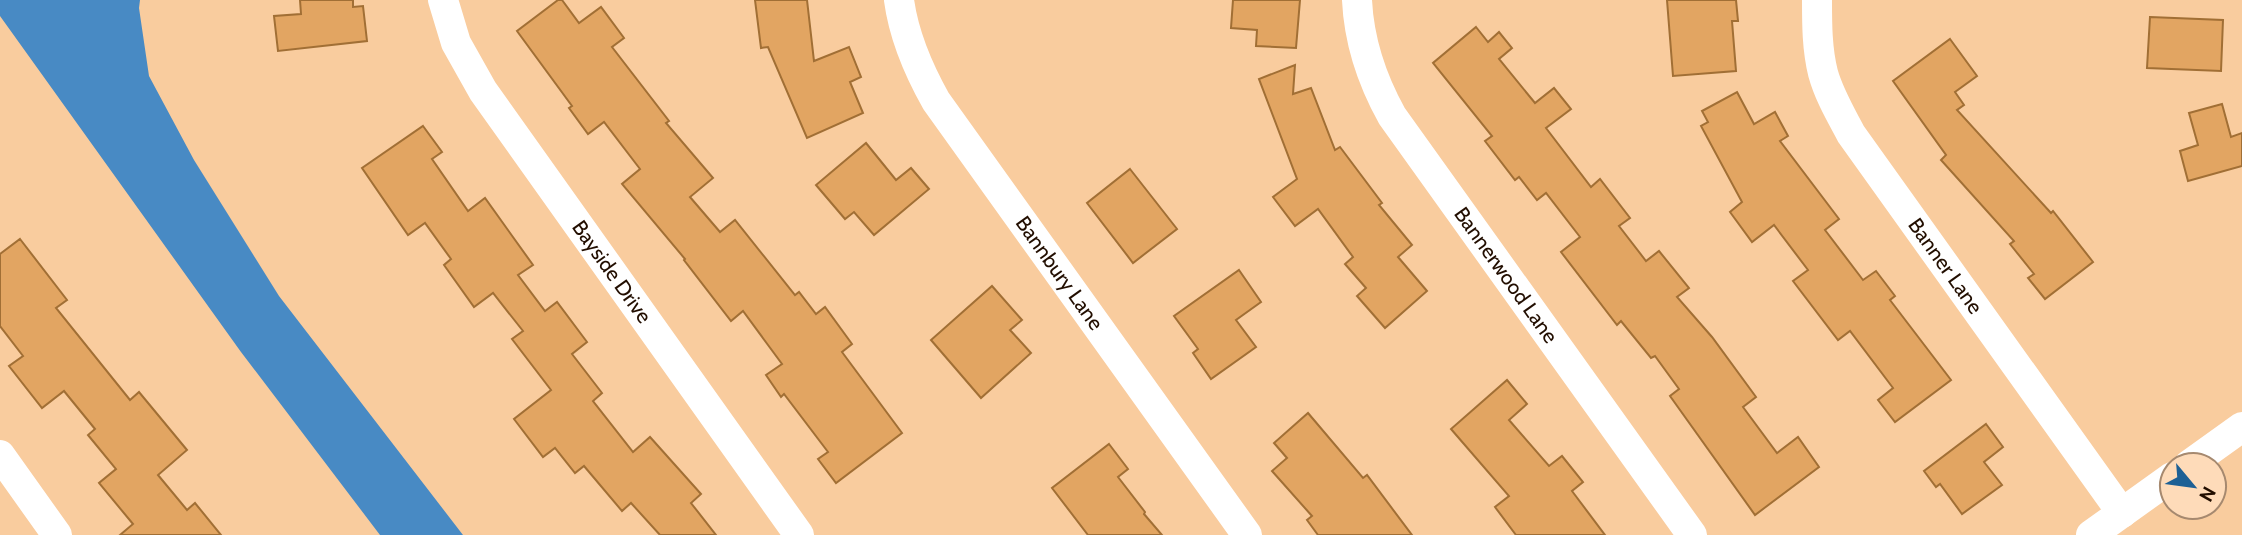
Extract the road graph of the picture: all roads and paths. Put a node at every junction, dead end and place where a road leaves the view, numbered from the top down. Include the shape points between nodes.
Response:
1 (443, 0) edge
2 (899, 0) edge
3 (1357, 0) edge
4 (1817, 0) edge
5 (2242, 427) edge
6 (2209, 451) edge
7 (0, 455) edge
8 (2158, 487) edge
9 (2122, 513) junction
10 (57, 535) edge
11 (799, 535) edge
12 (1247, 535) edge
13 (1692, 535) edge
14 (2091, 535) edge

1 - 11 street, Bayside Drive via 456,43 483,91
2 - 12 street, Bannbury Lane via 914,59 936,101
3 - 13 street, Bannerwood Lane via 1366,57 1392,116
4 - 9 street, Banner Lane via 1823,72 1851,134
5 - 6 street
7 - 10 street
8 - 9 street
9 - 14 street

